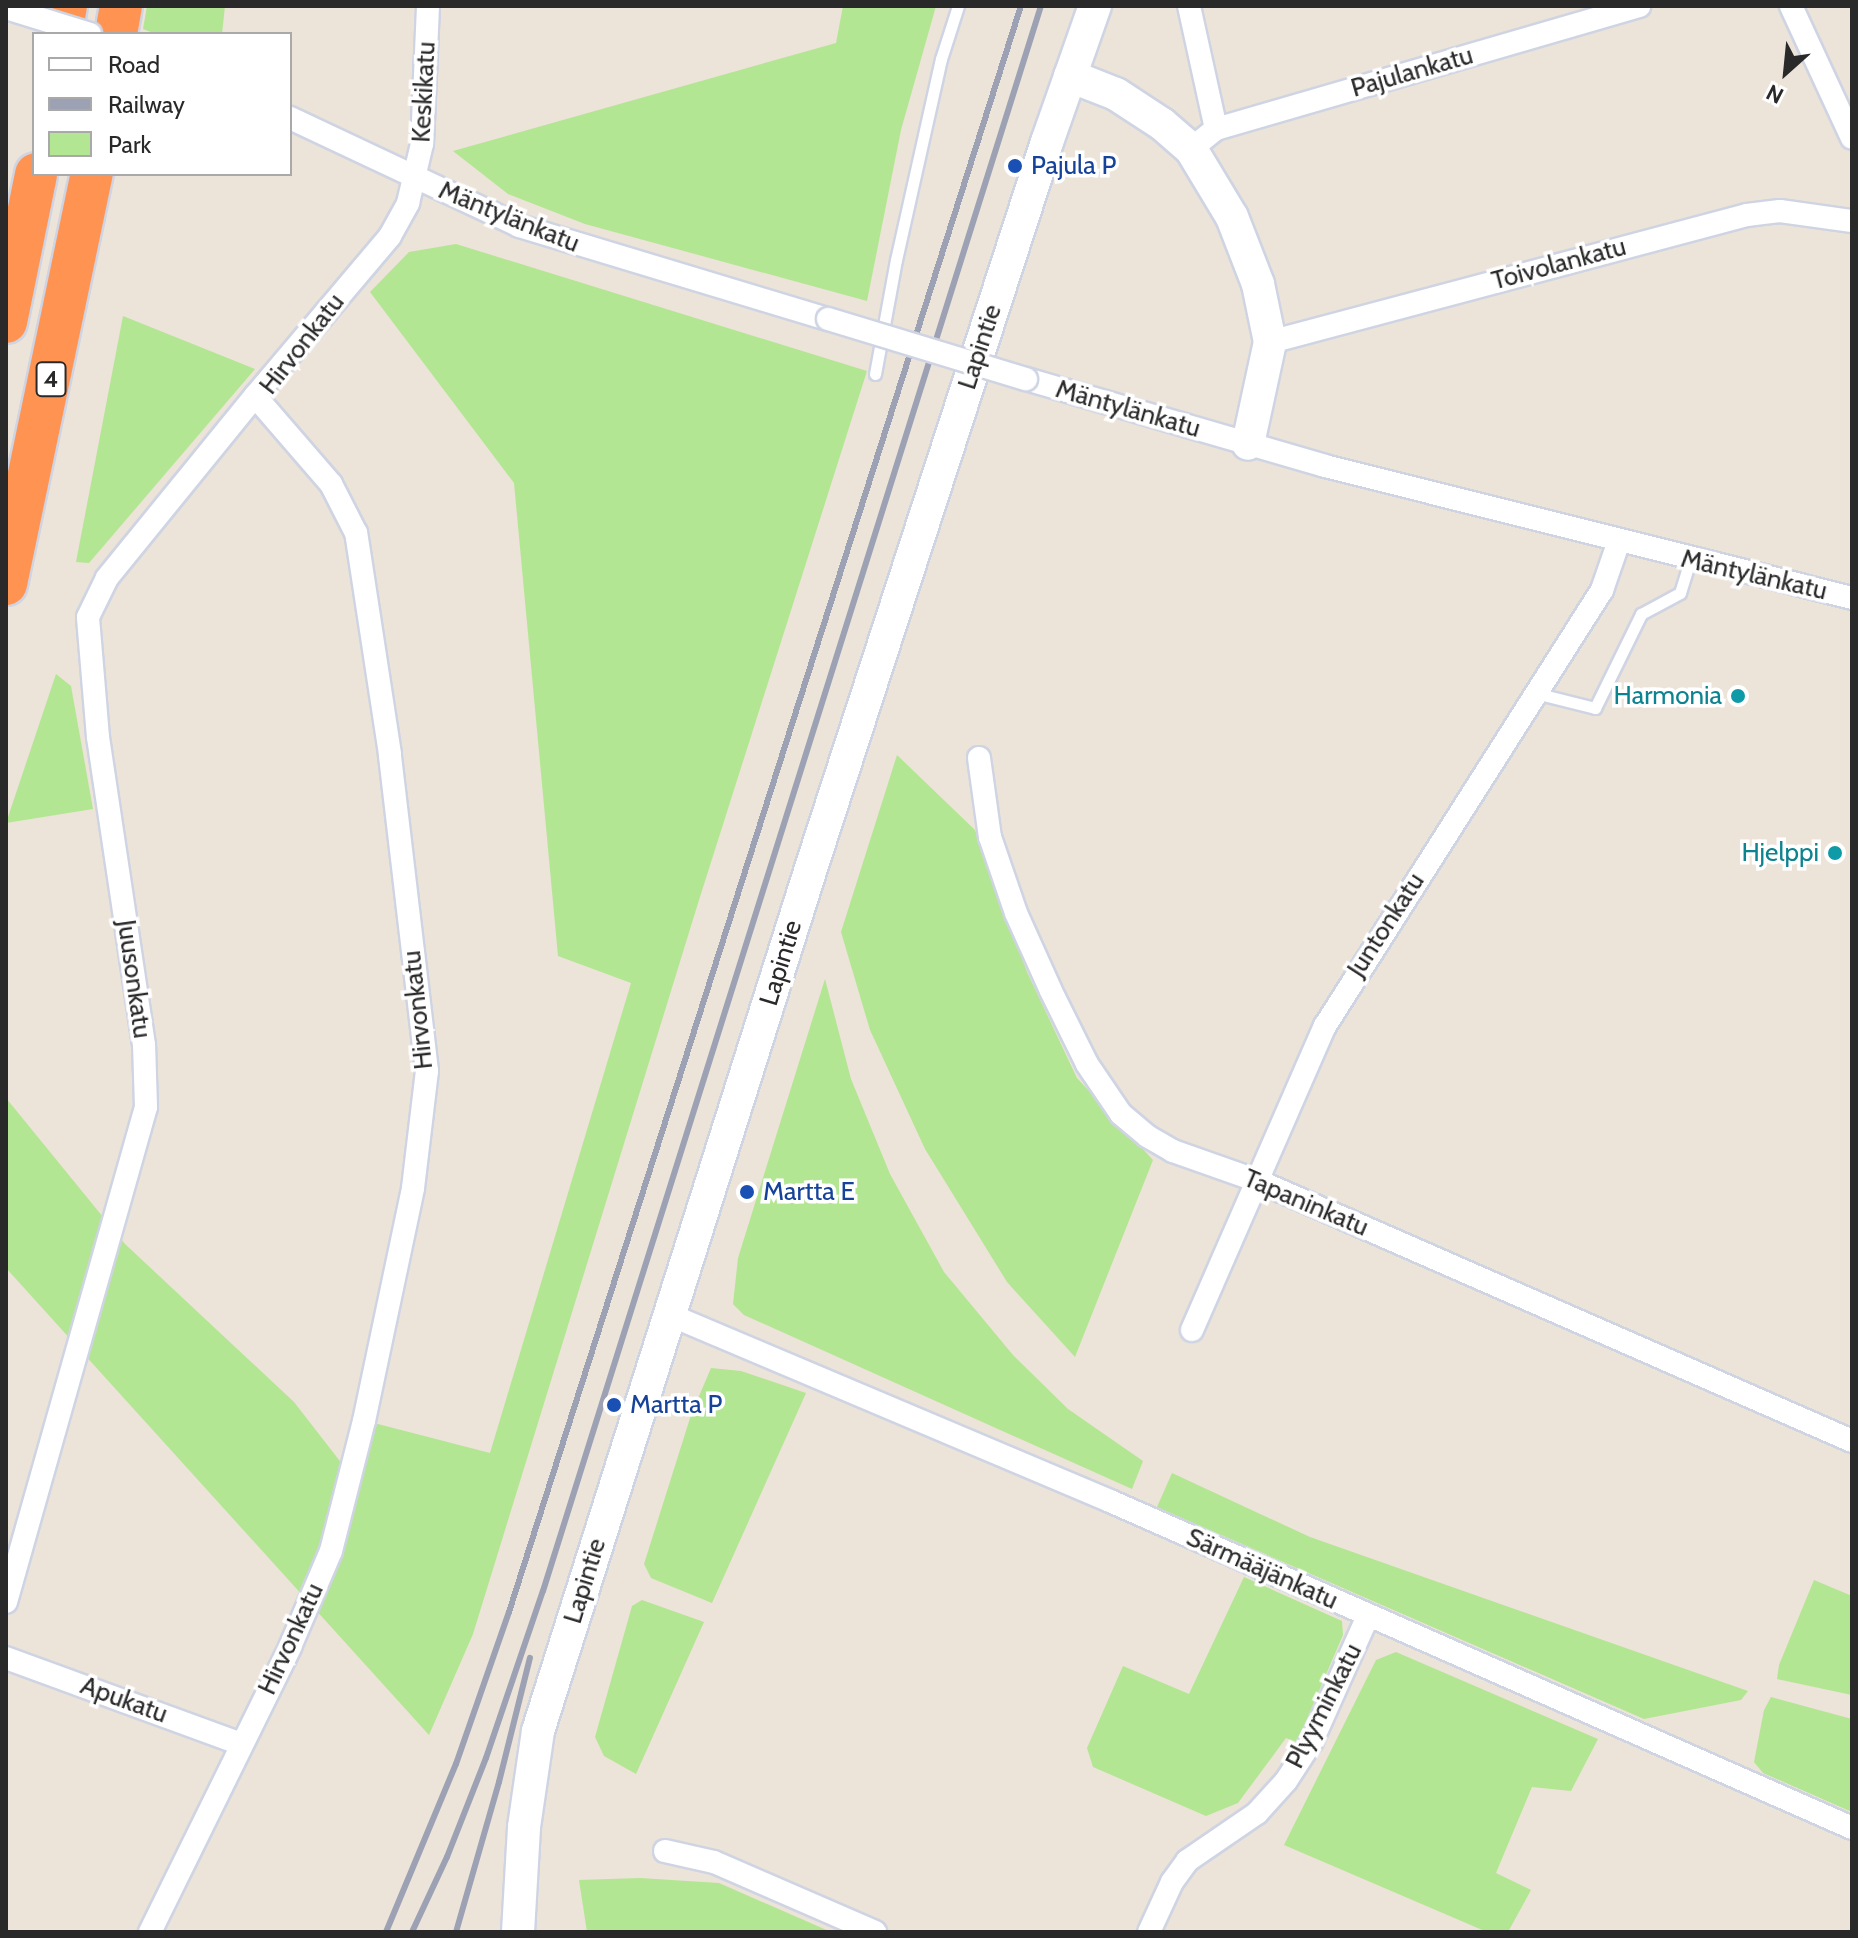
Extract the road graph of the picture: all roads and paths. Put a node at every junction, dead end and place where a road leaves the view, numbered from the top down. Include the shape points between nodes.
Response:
1 (66, 6) edge
2 (121, 6) edge
3 (428, 6) edge
4 (958, 6) edge
5 (1095, 6) edge
6 (1189, 6) edge
7 (1639, 6) edge
8 (1791, 6) edge
9 (6, 8) edge
10 (61, 32) edge
11 (84, 32) edge
12 (116, 32) edge
13 (1070, 76) junction
14 (292, 119) edge
15 (1216, 129) junction
16 (1852, 138) edge
17 (1191, 149) junction
18 (36, 176) edge
19 (92, 176) edge
20 (416, 178) junction
21 (1852, 221) edge
22 (6, 322) edge
23 (1270, 342) junction
24 (875, 374) dead end
25 (255, 396) junction
26 (1248, 444) junction
27 (1619, 541) junction
28 (1690, 560) junction
29 (6, 584) edge
30 (1852, 598) edge
31 (1535, 693) junction
32 (979, 758) dead end
33 (1258, 1181) junction
34 (670, 1315) junction
35 (1192, 1330) dead end
36 (1852, 1441) edge
37 (6, 1602) edge
38 (1368, 1616) junction
39 (6, 1658) edge
40 (241, 1744) junction
41 (1852, 1828) edge
42 (665, 1851) dead end
43 (150, 1932) edge
44 (518, 1932) edge
45 (875, 1932) edge
46 (1149, 1932) edge

1 - 10 highway
2 - 12 highway
3 - 20 street, Keskikatu
4 - 24 lane via 906,213
5 - 13 main road, Lapintie
6 - 15 street
7 - 15 street, Pajulankatu
8 - 16 street
9 - 11 street, bridge
13 - 17 main road via 1135,104
13 - 34 main road, Lapintie
14 - 20 street, Mäntylänkatu
15 - 17 street, Pajulankatu
17 - 23 main road via 1232,217 1258,284
18 - 22 highway
19 - 29 highway, 4
20 - 25 street, Hirvonkatu via 390,236
20 - 26 street, Mäntylänkatu, bridge via 519,226
21 - 23 street, Toivolankatu via 1780,211 1747,215
23 - 26 main road
25 - 37 street, Juusonkatu via 107,578 88,617 98,737 144,1045 146,1107
25 - 40 street, Hirvonkatu via 331,484 356,533 390,754 427,1071 413,1188 331,1551
26 - 27 street, Mäntylänkatu
27 - 28 street, Mäntylänkatu
27 - 31 street, Juntonkatu via 1602,590
28 - 30 street, Mäntylänkatu
28 - 31 lane via 1680,593 1641,614 1595,708
31 - 33 street, Juntonkatu via 1325,1026
32 - 33 street, Tapaninkatu via 990,837 1016,913 1087,1064 1121,1114 1147,1136 1173,1151
33 - 35 street, Juntonkatu
33 - 36 street, Tapaninkatu
34 - 38 street, Särmääjänkatu
34 - 44 main road, Lapintie via 538,1731 524,1827
38 - 41 street, Särmääjänkatu
38 - 46 street, Plyyminkatu via 1312,1741 1286,1781 1257,1813 1187,1861
39 - 40 street, Apukatu
40 - 43 street, Hirvonkatu
42 - 45 street via 714,1862

